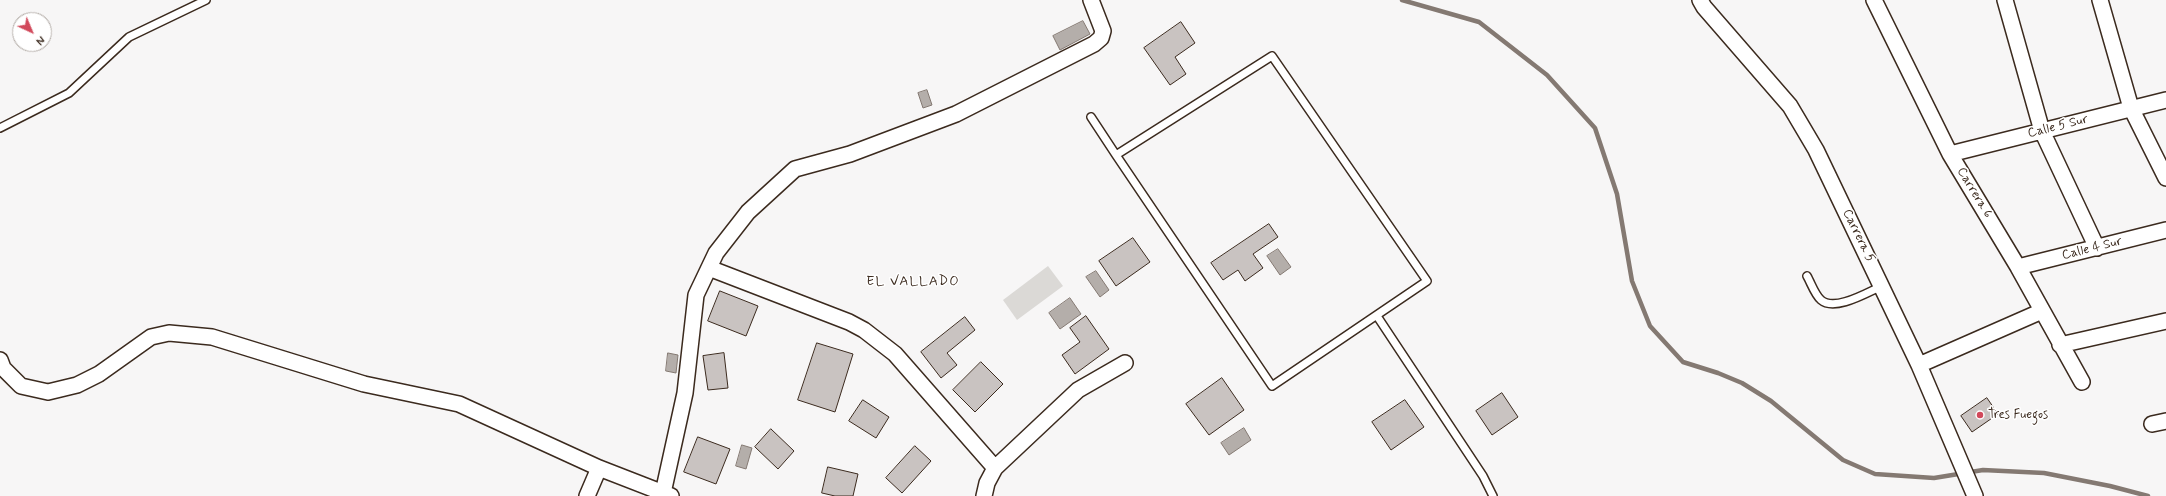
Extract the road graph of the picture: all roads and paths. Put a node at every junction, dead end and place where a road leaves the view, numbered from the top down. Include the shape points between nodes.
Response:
1 (206, 0) edge
2 (1091, 0) edge
3 (1700, 0) edge
4 (1874, 0) edge
5 (2005, 0) edge
6 (2100, 0) edge
7 (2166, 100) edge
8 (2131, 108) junction
9 (1091, 117) dead end
10 (0, 128) edge
11 (2042, 132) junction
12 (2160, 153) edge
13 (1950, 154) junction
14 (1116, 155) junction
15 (2166, 178) edge
16 (2166, 230) edge
17 (2097, 248) junction
18 (2018, 267) junction
19 (709, 268) junction
20 (1807, 276) dead end
21 (1882, 286) junction
22 (2042, 311) junction
23 (1377, 316) junction
24 (2166, 321) edge
25 (2060, 345) junction
26 (0, 360) edge
27 (1125, 363) dead end
28 (1919, 365) junction
29 (2082, 382) dead end
30 (599, 468) junction
31 (995, 468) junction
32 (667, 494) edge
33 (587, 496) edge
34 (984, 496) edge
35 (1493, 496) edge
36 (1975, 496) edge

1 - 10 lane via 129,37 69,93
2 - 19 street via 1103,32 1094,44 956,114 850,154 795,169 748,212 716,253
3 - 21 street, Carrera 5 via 1790,106 1816,150
4 - 13 street, Carrera 6
5 - 11 street
6 - 8 street
7 - 8 street, Calle 5 Sur
8 - 11 street, Calle 5 Sur
8 - 12 street
9 - 14 lane
11 - 13 street, Calle 5 Sur
11 - 17 street
12 - 15 street
13 - 18 street, Carrera 6
14 - 23 lane via 1272,386
14 - 23 lane via 1272,56 1427,281
16 - 17 street, Calle 4 Sur
17 - 18 street, Calle 4 Sur
18 - 22 street, Carrera 6
19 - 31 street via 864,330 895,354
19 - 32 street via 696,295 685,393
20 - 21 lane via 1821,300 1829,304 1839,304
21 - 28 street, Carrera 5
22 - 25 street, Carrera 6
22 - 28 street
23 - 35 lane via 1483,476
24 - 25 street
25 - 29 street, Carrera 6
26 - 30 street via 3,368 21,386 48,392 77,384 99,374 151,337 169,333 212,338 364,384 459,404
27 - 31 street via 1078,390
28 - 36 street, Carrera 5
30 - 32 street
30 - 33 street
31 - 34 street

